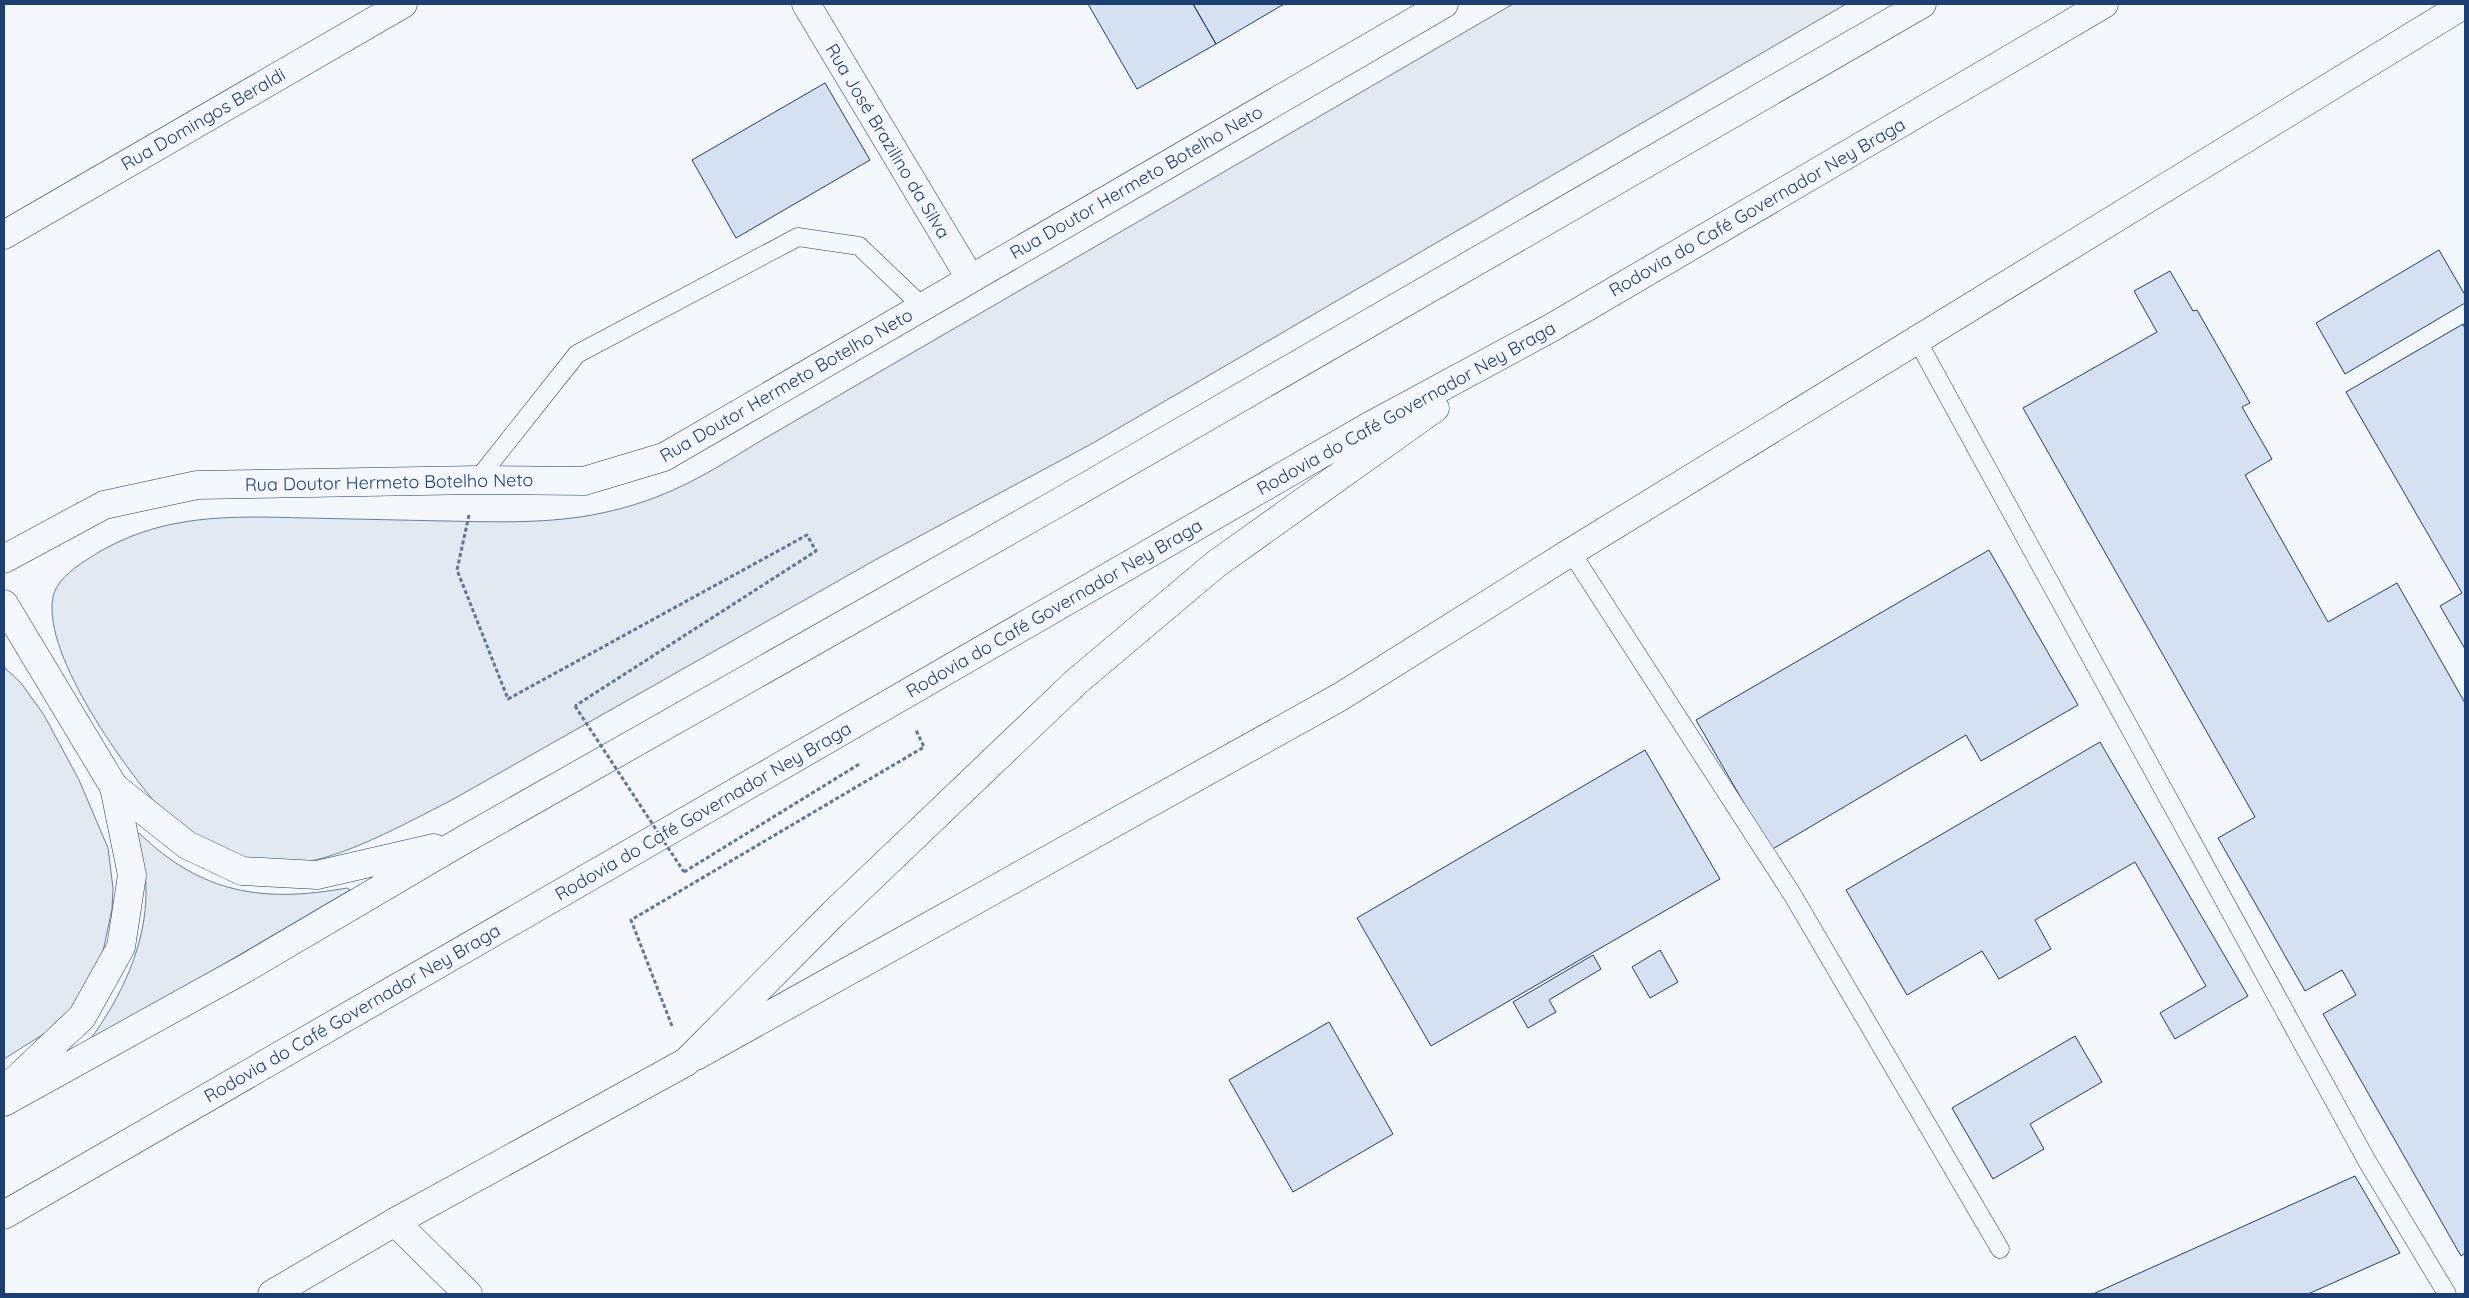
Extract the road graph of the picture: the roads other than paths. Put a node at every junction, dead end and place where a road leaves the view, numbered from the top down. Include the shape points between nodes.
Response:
1 (402, 4) edge
2 (806, 4) edge
3 (1444, 4) edge
4 (1922, 4) edge
5 (2104, 4) edge
6 (2465, 4) edge
7 (4, 235) edge
8 (970, 278) junction
9 (923, 307) junction
10 (1551, 328) junction
11 (1917, 340) junction
12 (476, 480) junction
13 (1571, 552) junction
14 (4, 559) edge
15 (4, 604) edge
16 (114, 787) junction
17 (460, 842) junction
18 (686, 1062) junction
19 (4, 1091) edge
20 (4, 1102) edge
21 (4, 1215) edge
22 (396, 1222) junction
23 (2000, 1249) dead end
24 (272, 1294) edge
25 (468, 1294) edge
26 (2447, 1294) edge

1 - 7 main road, Rua Domingos Beraldi
2 - 8 main road, Rua José Brazilino da Silva
3 - 8 main road, Rua Doutor Hermeto Botelho Neto
4 - 17 main road via 1056,504
5 - 10 main road, Rodovia do Café Governador Ney Braga
6 - 11 main road
8 - 9 main road, Rua Doutor Hermeto Botelho Neto
9 - 12 main road, Rua Doutor Hermeto Botelho Neto via 664,457 584,480
9 - 12 lane via 859,246 798,237 577,354
10 - 18 main road via 1332,479 1201,576 1076,682 834,913
10 - 21 main road, Rodovia do Café Governador Ney Braga via 1366,428
11 - 13 main road
11 - 26 lane via 2367,1161
12 - 14 main road, Rua Doutor Hermeto Botelho Neto via 197,485 104,505
13 - 18 main road via 1340,698
13 - 23 lane via 1792,894
15 - 16 main road
16 - 17 main road via 186,845 242,871 317,875
16 - 19 main road via 132,876 121,947 82,1018
17 - 20 main road via 246,968
18 - 22 main road
22 - 24 main road
22 - 25 main road

